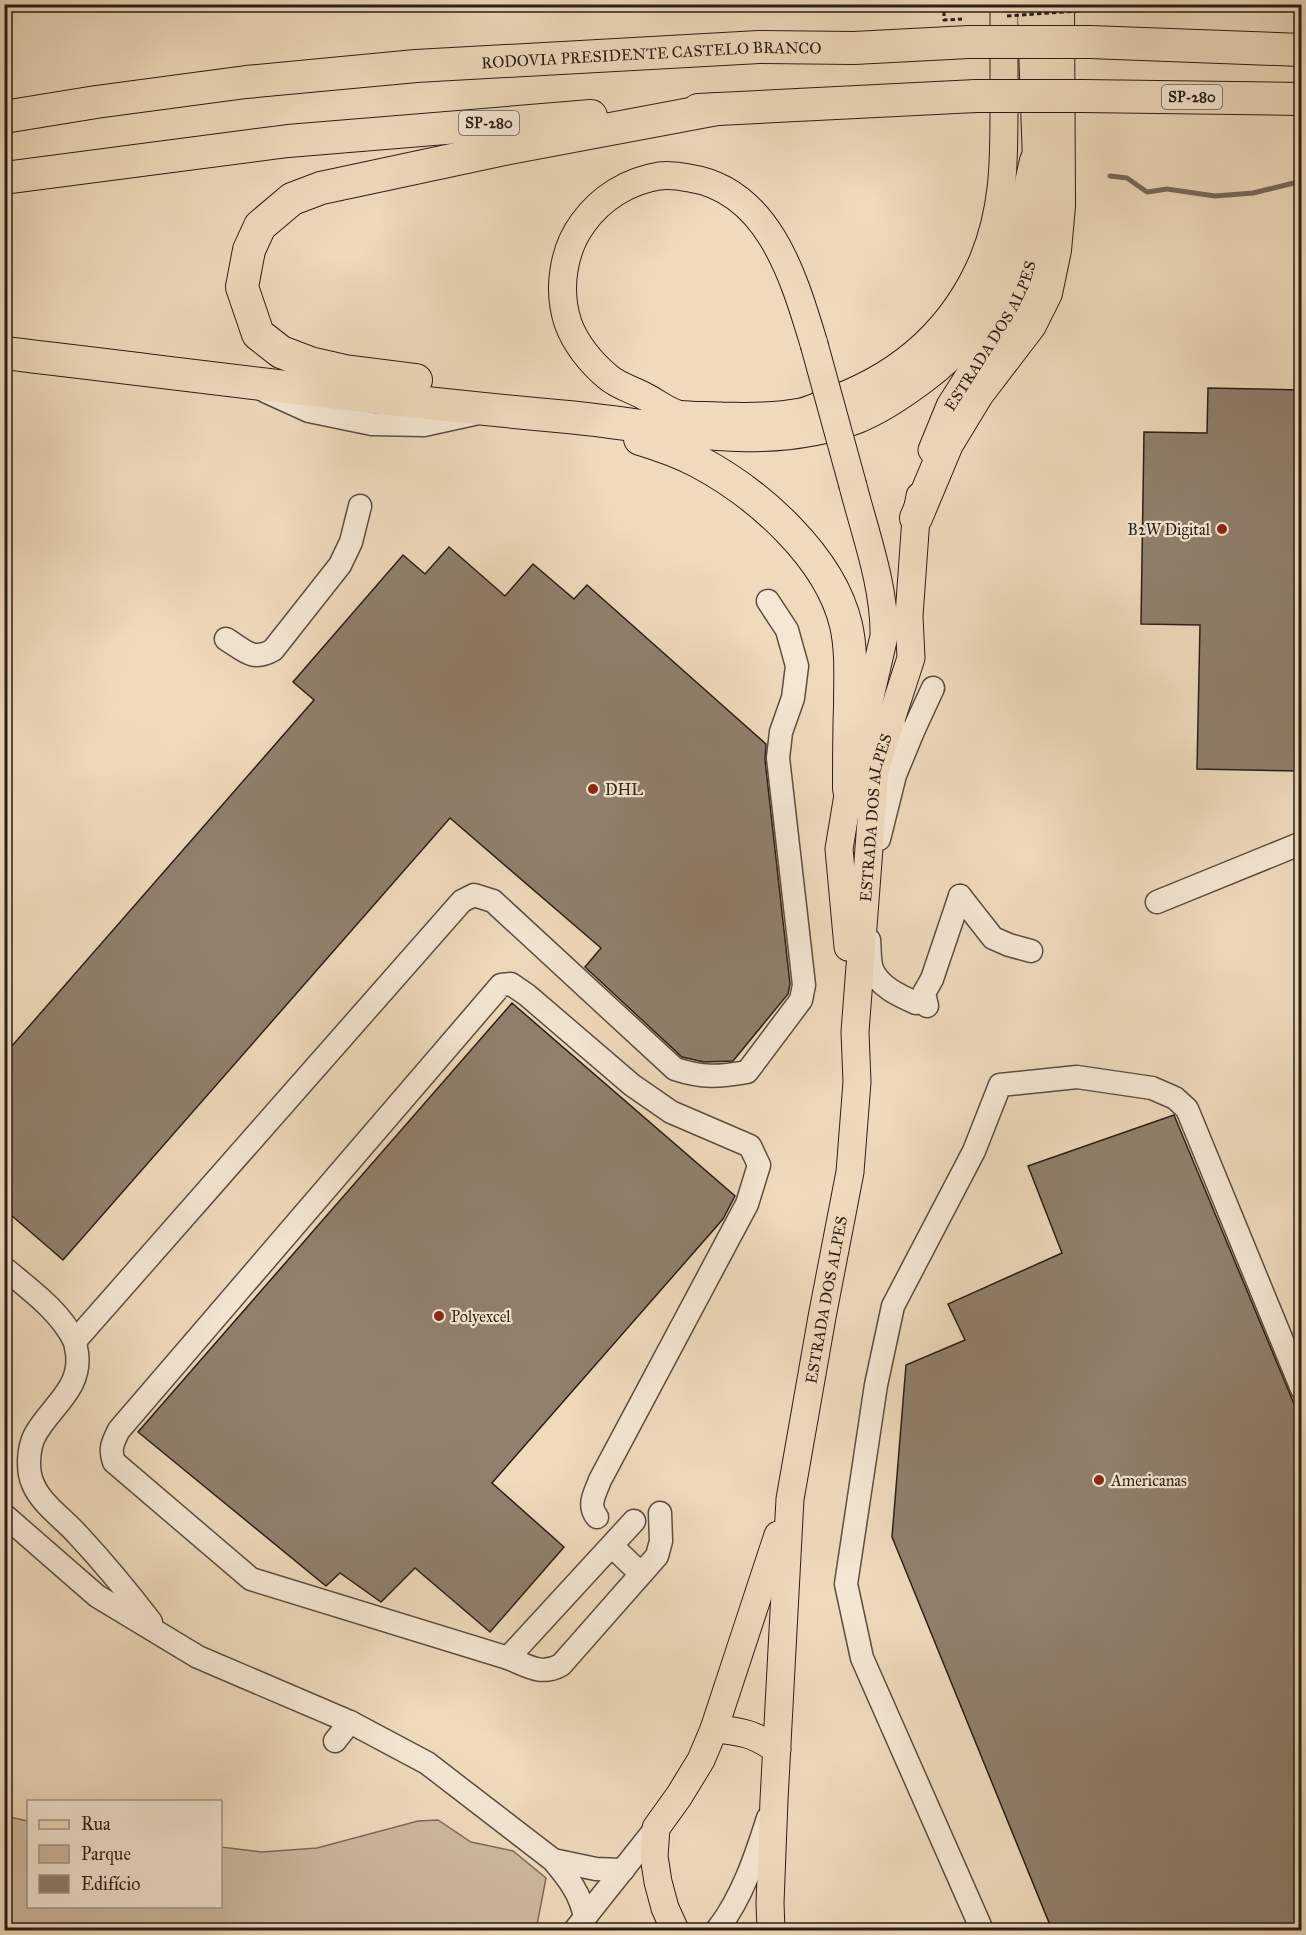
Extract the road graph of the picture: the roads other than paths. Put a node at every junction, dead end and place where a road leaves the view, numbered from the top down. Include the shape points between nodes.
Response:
1 (1031, 4) edge
2 (1058, 4) edge
3 (1002, 11) edge
4 (1302, 30) edge
5 (1175, 45) junction
6 (1302, 50) edge
7 (1302, 99) edge
8 (717, 109) junction
9 (4, 117) edge
10 (1036, 161) junction
11 (4, 178) edge
12 (4, 353) edge
13 (676, 414) junction
14 (576, 418) junction
15 (360, 506) dead end
16 (916, 518) junction
17 (768, 601) dead end
18 (226, 639) dead end
19 (933, 688) dead end
20 (914, 729) junction
21 (874, 769) junction
22 (849, 789) junction
23 (1302, 843) edge
24 (1157, 902) dead end
25 (1031, 951) dead end
26 (855, 1032) junction
27 (4, 1268) edge
28 (75, 1341) junction
29 (1302, 1389) edge
30 (790, 1499) junction
31 (660, 1513) dead end
32 (4, 1515) edge
33 (597, 1517) dead end
34 (634, 1521) dead end
35 (612, 1546) junction
36 (641, 1574) junction
37 (159, 1633) junction
38 (508, 1658) junction
39 (350, 1722) junction
40 (714, 1729) junction
41 (335, 1741) dead end
42 (777, 1750) junction
43 (774, 1800) junction
44 (656, 1828) junction
45 (553, 1860) junction
46 (623, 1870) junction
47 (580, 1924) edge
48 (675, 1930) edge
49 (717, 1930) edge
50 (771, 1930) edge
51 (982, 1930) edge

1 - 10 main road, ESTRADA DOS ALPES
2 - 16 highway via 1059,206 1046,292 1030,326 978,393 947,444
3 - 13 main road via 1004,177 998,216 983,260 958,308 918,352 886,375 803,412 755,417
4 - 5 highway
5 - 6 highway, RODOVIA PRESIDENTE CASTELO BRANCO
5 - 9 highway, RODOVIA PRESIDENTE CASTELO BRANCO, bridge via 1090,42 968,30 854,48 759,47 416,66 246,82
7 - 8 highway, SP-280, bridge via 976,96
8 - 11 highway, SP-280 via 575,116 298,140
8 - 13 highway via 321,188 292,199 260,226 244,269 242,286 258,334 281,352 310,363 345,371
10 - 14 highway via 1011,254 991,304 940,363 905,390 857,416 803,431 735,436
10 - 16 main road, ESTRADA DOS ALPES via 1035,245 1024,283 950,406 934,442
12 - 14 highway
13 - 22 main road, bridge via 610,379 585,353 568,323 563,294 565,262 572,237 588,215 617,190 669,175 722,187 758,217 785,260 814,344 885,618 885,636
14 - 22 highway via 669,448 699,462 768,511 818,565 846,625 851,676
15 - 18 street via 351,542 340,565 273,650 261,657 253,656
16 - 21 main road, ESTRADA DOS ALPES via 909,615 911,658
17 - 28 street via 787,630 797,666 778,758 804,986 801,1000 747,1072 718,1077 675,1069 493,901 474,895 462,901
19 - 20 street
20 - 21 street via 900,738
20 - 25 street via 896,775 876,851 870,894 872,968 880,981 921,1005 960,896 993,938
21 - 26 main road, ESTRADA DOS ALPES
22 - 26 main road via 839,849
23 - 24 street
26 - 30 main road, ESTRADA DOS ALPES via 850,1172
27 - 28 street via 39,1297
28 - 37 street via 78,1363 74,1380 34,1436 29,1460 32,1484 119,1580
29 - 51 street via 1187,1109 1175,1098 1152,1088 1077,1077 1000,1085 974,1151 893,1306 876,1385 846,1584 862,1658
30 - 40 main road, ESTRADA DOS ALPES
30 - 42 main road, ESTRADA DOS ALPES
31 - 36 street via 660,1549
32 - 37 street via 97,1596
33 - 38 street via 591,1510 600,1480 747,1204 759,1165 750,1146 671,1113 632,1085 527,995 511,984 501,985 119,1430 111,1453 114,1462 251,1579
34 - 35 street
35 - 36 street
35 - 38 street
36 - 38 street via 561,1665 551,1671 539,1671
37 - 39 street via 198,1657
39 - 41 street
39 - 45 street via 427,1763
40 - 42 main road via 761,1738
40 - 44 main road, ESTRADA DOS ALPES via 701,1760
42 - 43 main road, ESTRADA DOS ALPES
43 - 49 street via 744,1884
43 - 50 main road, ESTRADA DOS ALPES
44 - 46 street, ESTRADA DOS ALPES
44 - 48 main road via 654,1856 658,1882
45 - 46 street
45 - 47 street via 580,1898
46 - 47 street, ESTRADA DOS ALPES

